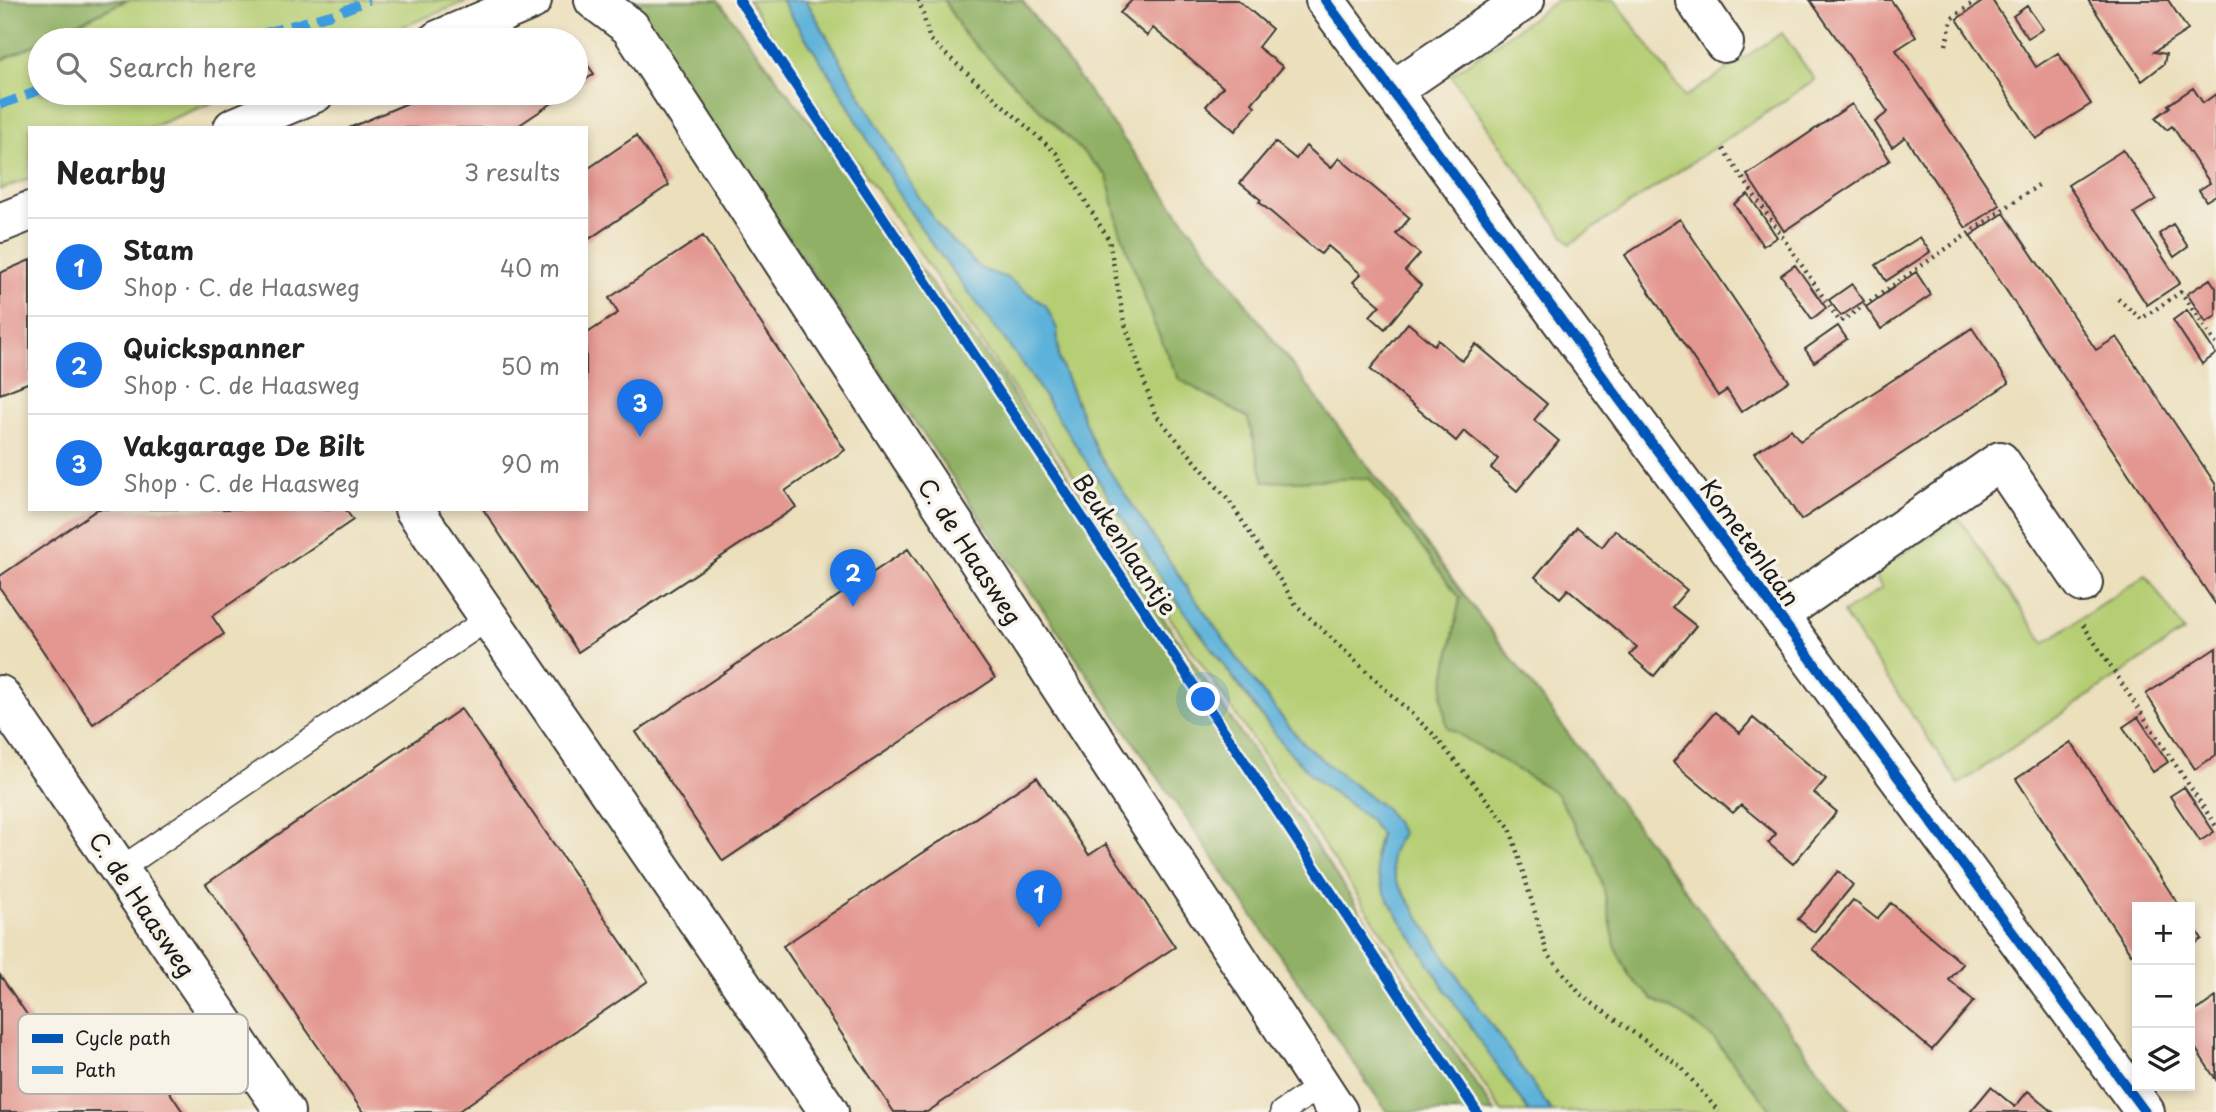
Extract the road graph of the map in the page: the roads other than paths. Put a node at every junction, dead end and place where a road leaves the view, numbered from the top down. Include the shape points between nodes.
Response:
1 (533, 0) edge
2 (594, 0) edge
3 (1325, 0) edge
4 (1525, 0) edge
5 (1695, 0) edge
6 (466, 28) edge
7 (1724, 43) dead end
8 (1393, 90) junction
9 (287, 105) edge
10 (238, 126) edge
11 (28, 212) edge
12 (0, 223) edge
13 (415, 511) edge
14 (2083, 583) road end
15 (1779, 615) junction
16 (489, 618) junction
17 (0, 695) edge
18 (119, 870) junction
19 (218, 1014) edge
20 (248, 1058) edge
21 (1329, 1099) edge
22 (824, 1110) edge
23 (2144, 1111) edge
24 (285, 1112) edge
25 (1282, 1112) edge

1 - 6 street
2 - 21 street, C. de Haasweg via 630,27
3 - 8 street, Kometenlaan
4 - 8 street
5 - 7 street
8 - 15 street, Kometenlaan
9 - 10 street
11 - 12 street
13 - 16 street
14 - 15 street, Kometenlaan via 2000,461
15 - 23 street, Kometenlaan
16 - 18 lane
16 - 22 street
17 - 18 street, C. de Haasweg
18 - 19 street, C. de Haasweg
20 - 24 street, C. de Haasweg
21 - 25 lane

